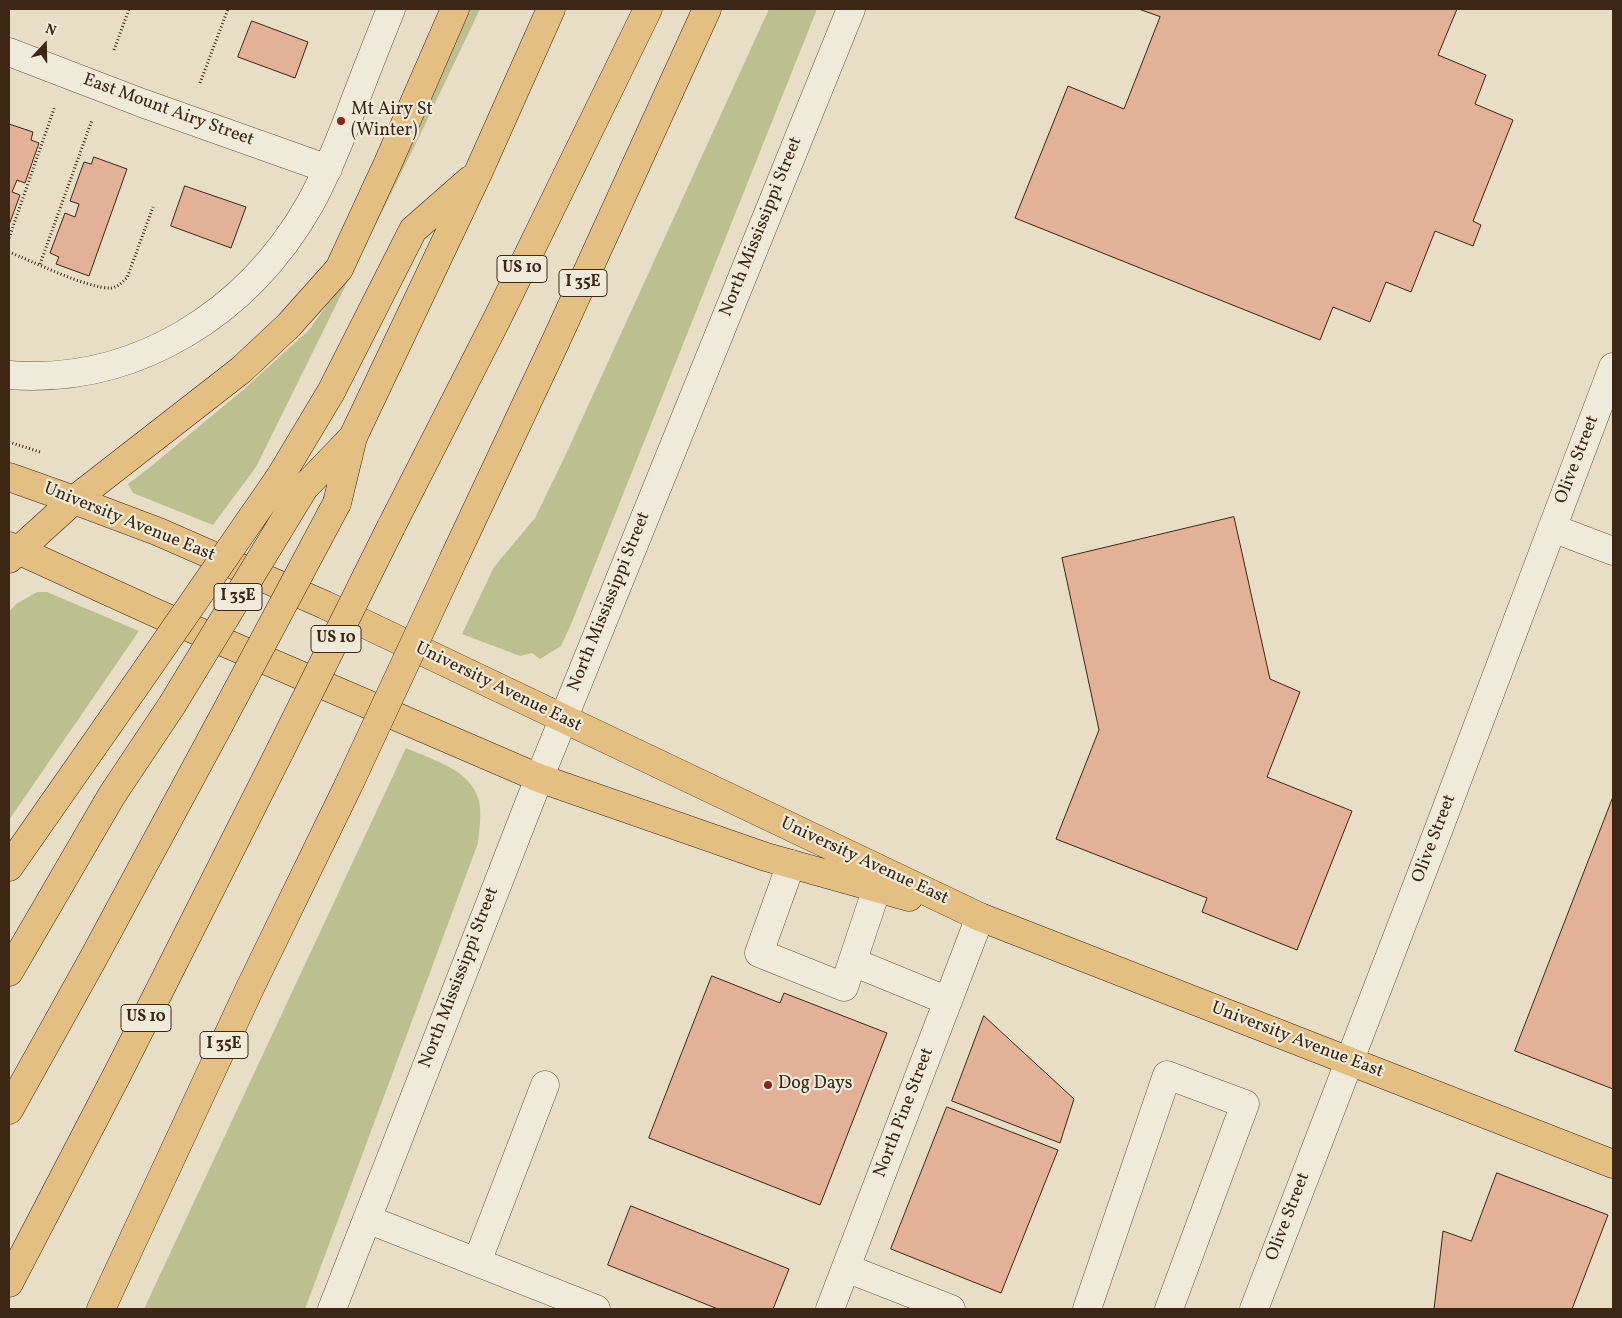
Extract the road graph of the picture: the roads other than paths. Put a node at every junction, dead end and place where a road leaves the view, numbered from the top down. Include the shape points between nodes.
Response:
1 (391, 9) edge
2 (456, 9) edge
3 (551, 9) edge
4 (648, 9) edge
5 (707, 9) edge
6 (850, 9) edge
7 (9, 52) edge
8 (328, 169) junction
9 (478, 173) junction
10 (1613, 367) edge
11 (9, 375) edge
12 (353, 437) junction
13 (9, 477) edge
14 (74, 500) junction
15 (1552, 528) junction
16 (1613, 551) edge
17 (12, 552) edge
18 (563, 718) junction
19 (539, 778) junction
20 (791, 864) junction
21 (9, 867) edge
22 (877, 888) junction
23 (980, 917) junction
24 (853, 962) junction
25 (9, 972) edge
26 (948, 1001) junction
27 (1349, 1062) junction
28 (545, 1085) dead end
29 (9, 1110) edge
30 (1613, 1164) edge
31 (366, 1219) junction
32 (476, 1262) junction
33 (846, 1268) junction
34 (9, 1283) edge
35 (101, 1309) edge
36 (332, 1309) edge
37 (596, 1309) edge
38 (830, 1309) edge
39 (952, 1309) edge
40 (1087, 1309) edge
41 (1169, 1309) edge
42 (1254, 1309) edge

1 - 8 street
2 - 14 main road via 339,269 289,325 241,370
3 - 9 main road, I 35E
4 - 34 main road, US 10, bridge via 507,299
5 - 35 main road, I 35E, bridge via 554,345
6 - 18 street, North Mississippi Street
7 - 8 street, East Mount Airy Street
8 - 11 street via 310,205 270,262 229,303 200,324 156,350 107,367 61,375
9 - 12 main road, I 35E
9 - 21 main road, bridge via 413,230 331,392 280,477
10 - 15 street, Olive Street
12 - 25 main road, I 35E, bridge via 304,488 172,705 112,795
12 - 29 main road, bridge via 337,503
13 - 14 main road, University Avenue East
14 - 17 main road
14 - 18 main road, University Avenue East via 159,532 325,604
15 - 16 street
15 - 27 street, Olive Street
17 - 19 main road, University Avenue East
18 - 19 street, North Mississippi Street
18 - 23 main road, University Avenue East
19 - 20 main road, University Avenue East
19 - 31 street, North Mississippi Street
20 - 22 main road, University Avenue East
20 - 24 street via 759,953 844,987
22 - 23 main road, University Avenue East
22 - 24 street
23 - 26 street, North Pine Street
23 - 27 main road, University Avenue East
24 - 26 street
26 - 33 street, North Pine Street
27 - 30 main road, University Avenue East
27 - 42 street, Olive Street
28 - 32 street
31 - 32 street
31 - 36 street, North Mississippi Street
32 - 37 street
33 - 38 street, North Pine Street
33 - 39 street
40 - 41 street via 1167,1075 1245,1104

